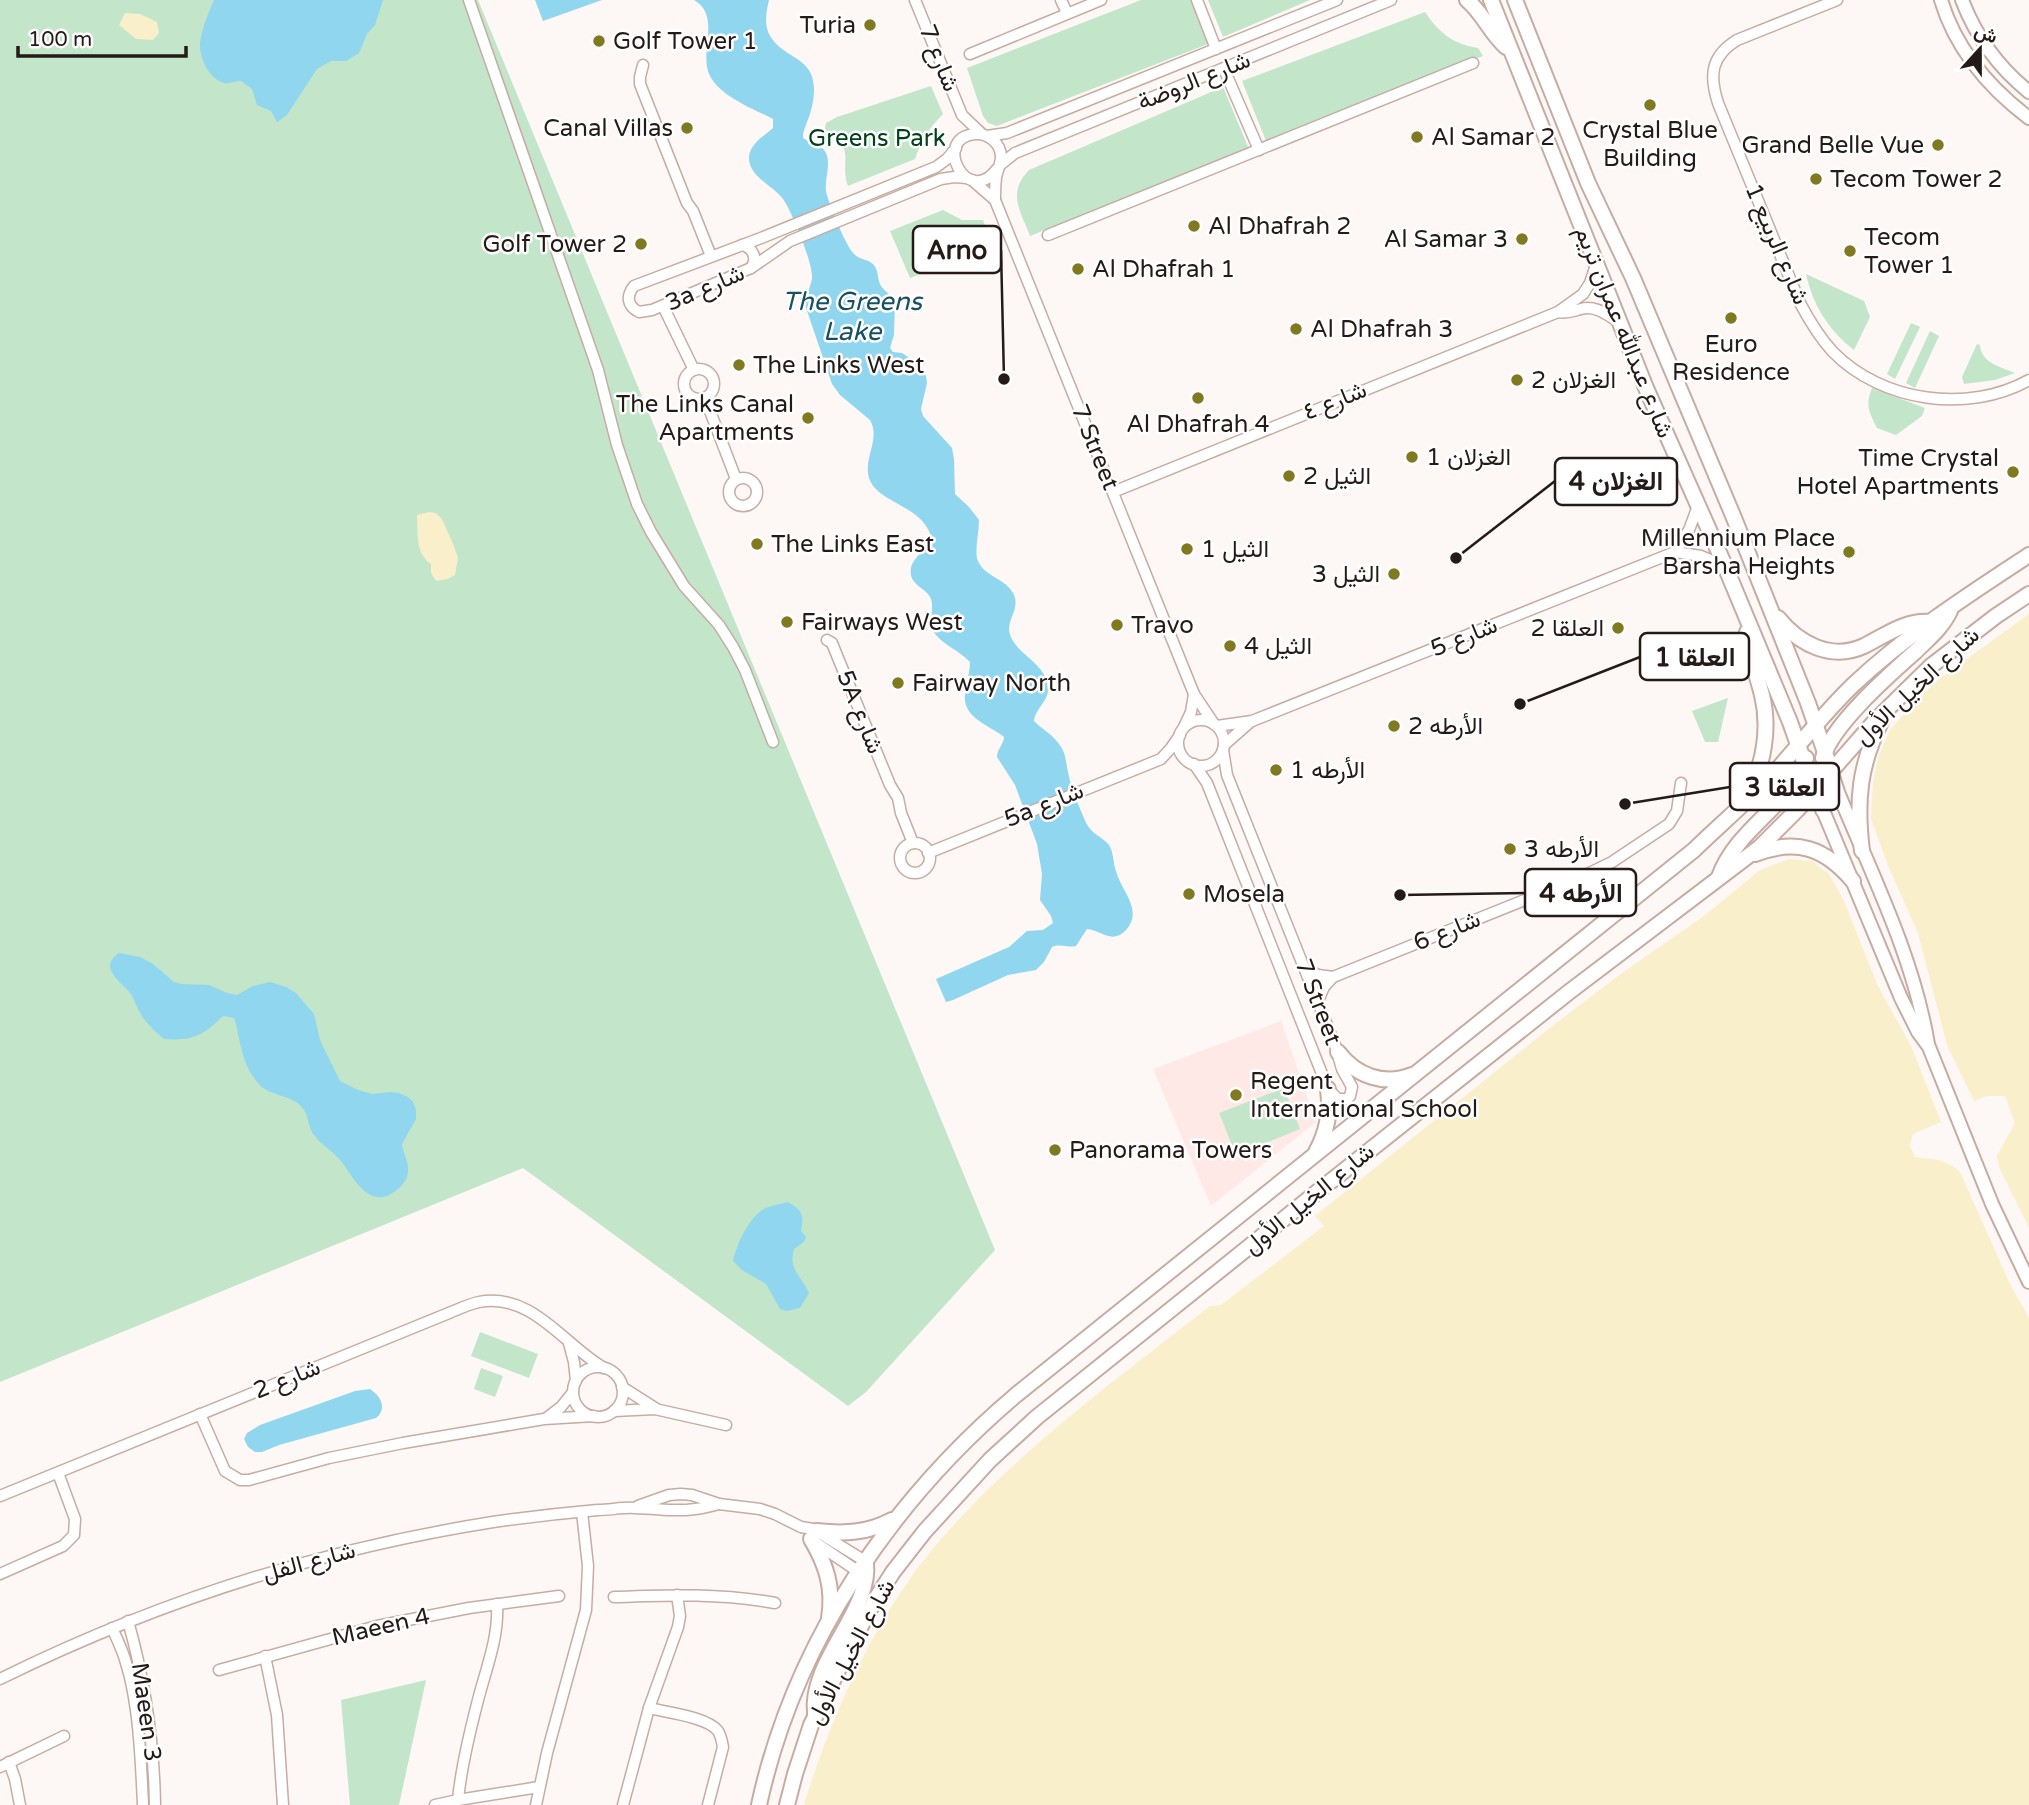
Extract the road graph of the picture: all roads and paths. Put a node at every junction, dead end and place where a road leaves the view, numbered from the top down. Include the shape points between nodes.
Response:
1 (469, 0) edge
2 (915, 0) edge
3 (1061, 0) edge
4 (1101, 0) edge
5 (1197, 0) edge
6 (1337, 0) edge
7 (1391, 0) edge
8 (1467, 0) edge
9 (1491, 0) edge
10 (1515, 0) edge
11 (1524, 0) edge
12 (1837, 0) edge
13 (1941, 0) edge
14 (1962, 0) edge
15 (1067, 13) junction
16 (1525, 25) junction
17 (1216, 49) junction
18 (1510, 50) junction
19 (970, 54) dead end
20 (1473, 63) dead end
21 (643, 65) dead end
22 (1224, 69) junction
23 (2014, 79) junction
24 (2029, 79) edge
25 (2029, 92) edge
26 (962, 115) junction
27 (2029, 118) edge
28 (985, 135) junction
29 (957, 145) junction
30 (1259, 150) junction
31 (999, 167) junction
32 (969, 179) junction
33 (995, 200) junction
34 (1048, 235) dead end
35 (742, 245) junction
36 (707, 258) junction
37 (1596, 265) junction
38 (751, 268) junction
39 (665, 304) junction
40 (1558, 312) junction
41 (1620, 323) junction
42 (694, 370) junction
43 (2029, 380) edge
44 (705, 398) junction
45 (736, 479) dead end
46 (1113, 492) junction
47 (1698, 506) junction
48 (1675, 552) junction
49 (2029, 555) edge
50 (1725, 566) junction
51 (2029, 594) edge
52 (1952, 606) junction
53 (1771, 611) junction
54 (1746, 617) junction
55 (1930, 622) junction
56 (827, 640) dead end
57 (1194, 694) junction
58 (1891, 705) junction
59 (1252, 721) junction
60 (1216, 725) junction
61 (1812, 727) junction
62 (1181, 732) junction
63 (773, 742) dead end
64 (1799, 745) junction
65 (1224, 748) junction
66 (1824, 753) junction
67 (1161, 759) junction
68 (1192, 763) junction
69 (1804, 763) junction
70 (1830, 770) junction
71 (1774, 773) junction
72 (1681, 783) dead end
73 (1817, 787) junction
74 (1782, 797) junction
75 (1741, 805) junction
76 (1824, 810) joint
77 (913, 843) junction
78 (1862, 851) junction
79 (928, 853) junction
80 (1747, 857) junction
81 (1719, 877) junction
82 (1853, 881) junction
83 (1305, 969) junction
84 (1334, 976) junction
85 (1318, 1001) junction
86 (1928, 1047) junction
87 (1338, 1052) junction
88 (1417, 1073) junction
89 (1328, 1089) junction
90 (1313, 1157) junction
91 (2029, 1282) edge
92 (569, 1343) junction
93 (604, 1368) junction
94 (574, 1386) junction
95 (622, 1387) junction
96 (655, 1409) junction
97 (614, 1411) junction
98 (200, 1414) junction
99 (594, 1416) junction
100 (544, 1419) junction
101 (726, 1425) dead end
102 (58, 1473) junction
103 (0, 1496) edge
104 (719, 1504) junction
105 (634, 1508) junction
106 (582, 1511) junction
107 (894, 1520) junction
108 (814, 1535) junction
109 (900, 1564) junction
110 (864, 1569) junction
111 (884, 1573) junction
112 (0, 1574) edge
113 (677, 1595) junction
114 (558, 1596) dead end
115 (614, 1597) dead end
116 (775, 1603) dead end
117 (497, 1604) junction
118 (128, 1621) junction
119 (112, 1628) junction
120 (825, 1630) junction
121 (265, 1656) junction
122 (219, 1670) dead end
123 (0, 1679) edge
124 (649, 1708) junction
125 (815, 1717) junction
126 (64, 1735) dead end
127 (4, 1764) edge
128 (539, 1787) junction
129 (458, 1800) junction
130 (20, 1805) edge
131 (143, 1805) edge
132 (155, 1805) edge
133 (283, 1805) edge
134 (435, 1805) edge
135 (536, 1805) edge
136 (623, 1805) edge
137 (708, 1805) edge
138 (759, 1805) edge
139 (788, 1805) edge

1 - 63 street via 598,370 637,504 684,586 733,647
2 - 26 street, شارع 7
3 - 15 street
4 - 15 street
5 - 17 street
6 - 17 street, شارع الروضة
7 - 22 street, شارع الروضة
8 - 18 main road
9 - 18 main road, شارع عبدالله عمران تريم
10 - 16 main road, شارع عبدالله عمران تريم
11 - 16 main road
12 - 43 street, شارع الربيع 1 via 1737,40 1720,54 1713,74 1718,103 1800,303 1835,354 1893,390 1929,398 1968,398 2000,393
13 - 27 street via 1951,29 1973,65
14 - 23 street via 1984,46
15 - 19 street
16 - 53 main road, شارع عبدالله عمران تريم
17 - 28 street, شارع الروضة via 1007,133
18 - 37 main road, شارع عبدالله عمران تريم
20 - 30 street
21 - 36 street via 640,84 694,211
22 - 30 street
22 - 31 street, شارع الروضة via 1015,153
23 - 24 street
23 - 25 street
26 - 28 street, شارع 7
26 - 29 street, شارع 7
28 - 29 street via 969,135
28 - 31 street via 998,145
29 - 32 street via 956,165
29 - 35 street, 3a شارع via 936,167
30 - 34 street
31 - 32 street via 989,177
31 - 33 street
32 - 33 street
32 - 38 street, 3a شارع via 941,179 790,241
33 - 46 street, 7 Street
35 - 36 street, 3a شارع
35 - 38 street via 754,254
36 - 39 street, 3a شارع via 630,291 629,304 639,312
37 - 40 street, شارع ٤ via 1583,294
37 - 41 main road, شارع عبدالله عمران تريم
38 - 39 street, 3a شارع
39 - 42 street
40 - 41 street, شارع ٤ via 1590,307
40 - 46 street, شارع ٤
41 - 47 main road, شارع عبدالله عمران تريم
42 - 44 street via 703,370 713,379 712,393
42 - 44 street via 685,380 685,390 691,397
44 - 45 street
46 - 57 street, 7 Street
47 - 48 street
47 - 50 main road, شارع عبدالله عمران تريم
48 - 50 street
48 - 59 street, شارع 5
49 - 52 main road, شارع الخيل الأول
50 - 54 main road, شارع عبدالله عمران تريم
51 - 58 main road, شارع الخيل الأول via 1963,640
52 - 55 main road, شارع الخيل الأول
52 - 66 main road via 1939,629 1839,727
53 - 55 main road via 1801,641 1832,652 1861,647 1906,624
53 - 61 main road, شارع عبدالله عمران تريم via 1808,703
54 - 64 main road, شارع عبدالله عمران تريم
54 - 75 main road via 1765,735 1757,772
55 - 61 main road, شارع الخيل الأول via 1869,671
56 - 77 street, 5A شارع via 898,798
57 - 60 street, 7 Street
57 - 62 street
58 - 70 main road, شارع الخيل الأول
58 - 78 main road via 1872,740 1861,778
59 - 60 street, شارع 5
59 - 65 street, شارع 5
60 - 62 street via 1201,720
60 - 65 street
61 - 64 main road, شارع الخيل الأول
61 - 66 main road, شارع عبدالله عمران تريم
61 - 69 main road
62 - 67 street
62 - 68 street via 1181,754
64 - 69 main road, شارع عبدالله عمران تريم
64 - 71 main road, شارع الخيل الأول
65 - 68 street via 1215,761 1201,766
65 - 83 street, 7 Street via 1227,775
66 - 70 main road, شارع عبدالله عمران تريم
66 - 73 main road
67 - 68 street, 5a شارع
67 - 79 street, 5a شارع
68 - 89 street, 7 Street via 1207,783
69 - 73 main road, شارع عبدالله عمران تريم
69 - 74 main road
70 - 73 main road, شارع الخيل الأول
70 - 78 street, شارع عبدالله عمران تريم
71 - 74 main road via 1785,769 1792,776
71 - 75 main road, شارع الخيل الأول
72 - 84 street, شارع 6 via 1677,811 1669,824 1612,862
73 - 76 main road
73 - 80 main road, شارع الخيل الأول
74 - 81 main road via 1739,841
75 - 88 main road, شارع الخيل الأول via 1694,850
76 - 82 street, شارع عبدالله عمران تريم
77 - 79 street
77 - 79 street via 903,848 900,858 908,871 923,870
78 - 86 street, شارع عبدالله عمران تريم via 1909,967
80 - 81 main road, شارع الخيل الأول
80 - 82 main road via 1776,848 1806,848 1832,859
81 - 109 main road, شارع الخيل الأول via 1037,1417 967,1482
82 - 86 street, شارع عبدالله عمران تريم via 1900,998
83 - 84 street
83 - 85 street, 7 Street
84 - 85 street
85 - 87 street, 7 Street
86 - 91 street, شارع عبدالله عمران تريم
87 - 88 main road via 1369,1077 1398,1079
87 - 89 street, 7 Street via 1352,1092 1343,1100
88 - 90 main road, شارع الخيل الأول
89 - 90 main road via 1326,1125
90 - 107 main road, شارع الخيل الأول via 991,1416
92 - 93 street, شارع 2
92 - 94 street
92 - 98 street, شارع 2 via 524,1308 481,1302
93 - 94 street via 580,1374
93 - 95 street, شارع 2
94 - 99 street via 579,1408
94 - 100 street via 561,1407
95 - 96 street, شارع 2
95 - 97 street
96 - 97 street, شارع 2
96 - 101 street, شارع 2
97 - 99 street, شارع 2
98 - 100 street, شارع 2 via 225,1471 240,1480 366,1450
98 - 102 street, شارع 2
99 - 100 street, شارع 2
102 - 103 street, شارع 2
102 - 112 street via 75,1519 74,1535 63,1546
104 - 105 street, شارع الفل via 682,1511
104 - 105 street, شارع الفل via 681,1494
104 - 108 street, شارع الفل via 760,1509
105 - 106 street, شارع الفل
106 - 118 street, شارع الفل via 494,1522 356,1549 266,1573
106 - 128 street via 589,1566 586,1610
107 - 108 main road via 856,1532
107 - 110 main road, شارع الخيل الأول
107 - 111 main road via 873,1564
108 - 110 street, شارع الفل
108 - 120 main road via 830,1587
109 - 111 main road
109 - 125 main road, شارع الخيل الأول via 875,1600
110 - 111 main road
110 - 120 main road, شارع الخيل الأول
110 - 125 main road via 862,1594 819,1685
113 - 115 street
113 - 116 street
113 - 124 street via 678,1627
114 - 117 street, Maeen 4
117 - 121 street, Maeen 4 via 377,1626
117 - 129 street via 496,1632
118 - 119 street, شارع الفل
118 - 132 street, Maeen 3 via 147,1703
119 - 123 street, شارع الفل
119 - 131 street, Maeen 3 via 131,1682
120 - 138 main road, شارع الخيل الأول via 790,1704
121 - 122 street, Maeen 4
121 - 133 street via 277,1715
124 - 136 street
124 - 137 street via 705,1722 718,1731 723,1747
125 - 139 main road, شارع الخيل الأول
126 - 127 street
127 - 130 street via 15,1779
128 - 129 street
128 - 135 street
129 - 134 street

